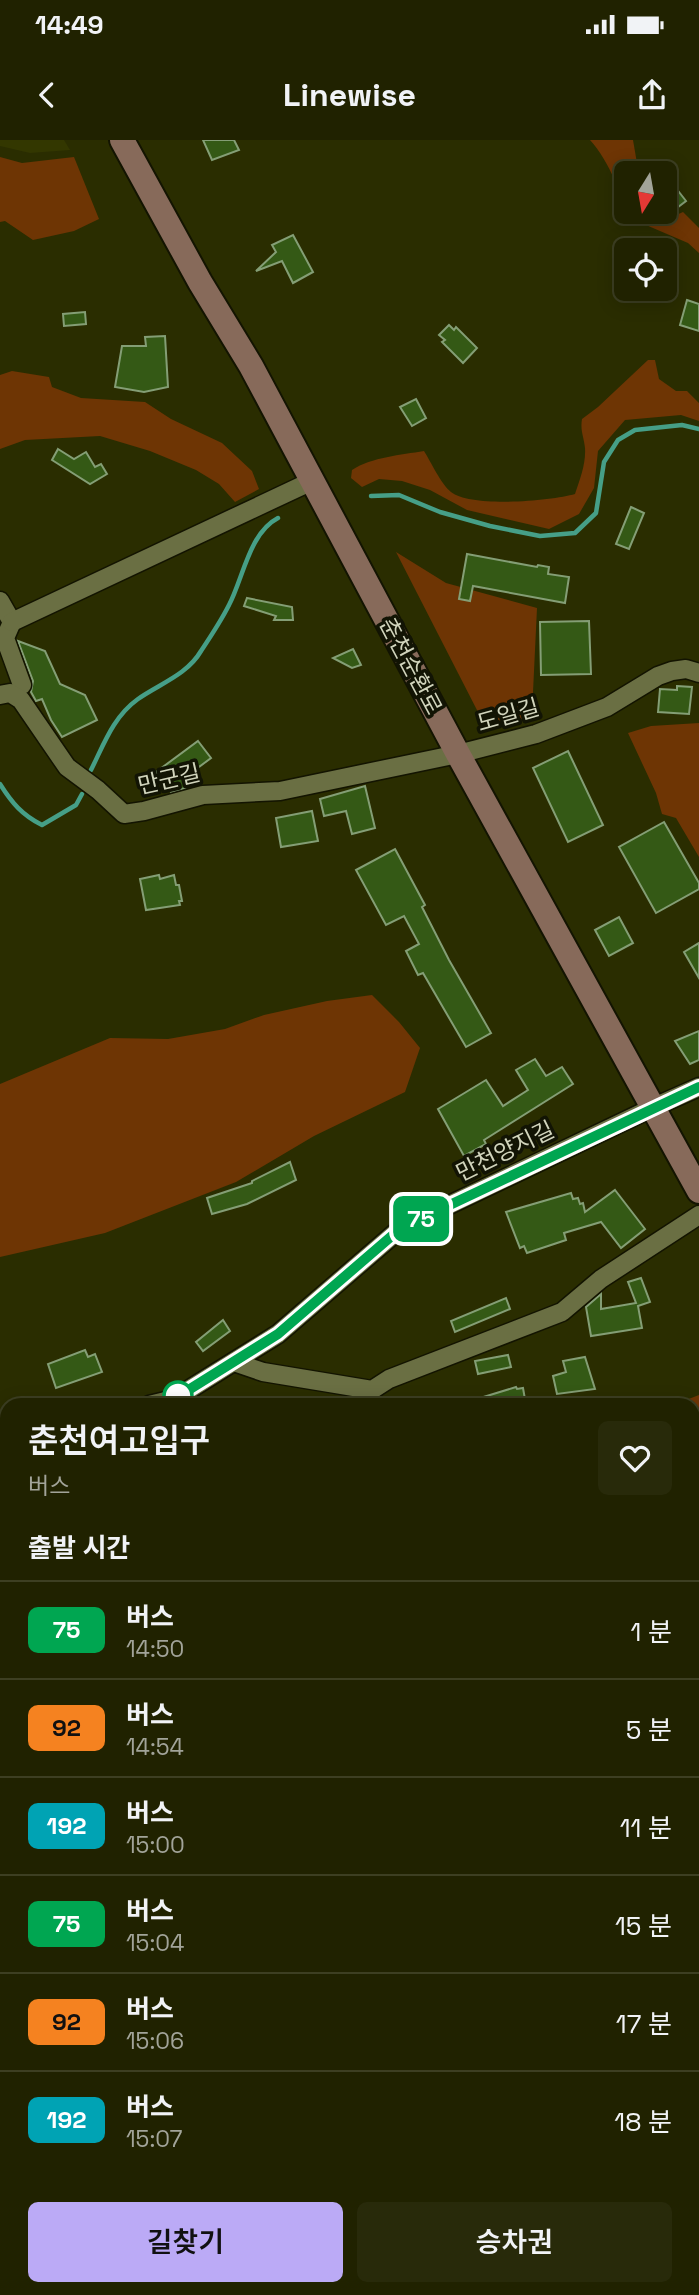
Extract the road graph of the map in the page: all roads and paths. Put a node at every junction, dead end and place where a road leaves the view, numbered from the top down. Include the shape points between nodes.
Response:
1 (122, 140) edge
2 (312, 481) junction
3 (0, 601) edge
4 (12, 622) junction
5 (699, 673) edge
6 (22, 685) dead end
7 (0, 695) edge
8 (458, 754) junction
9 (319, 783) joint
10 (699, 1087) edge
11 (654, 1107) junction
12 (699, 1191) edge
13 (699, 1215) edge
14 (233, 1362) junction
15 (176, 1398) edge

1 - 2 street, 춘천순환로
2 - 4 street
2 - 8 street, 춘천순환로
3 - 4 street
4 - 6 street via 5,638
5 - 8 street, 도일길 via 687,668 672,671 607,707 536,734
7 - 9 street, 만군길 via 10,693 21,700 67,766 124,814 203,794 280,791
8 - 9 street, 도일길
8 - 11 street, 춘천순환로
10 - 11 street, 만천양지길
11 - 12 street, 춘천순환로
11 - 14 street, 만천양지길 via 401,1228 278,1334
13 - 14 street via 601,1279 562,1312 388,1379 372,1390 262,1372
14 - 15 street, 만천양지길

